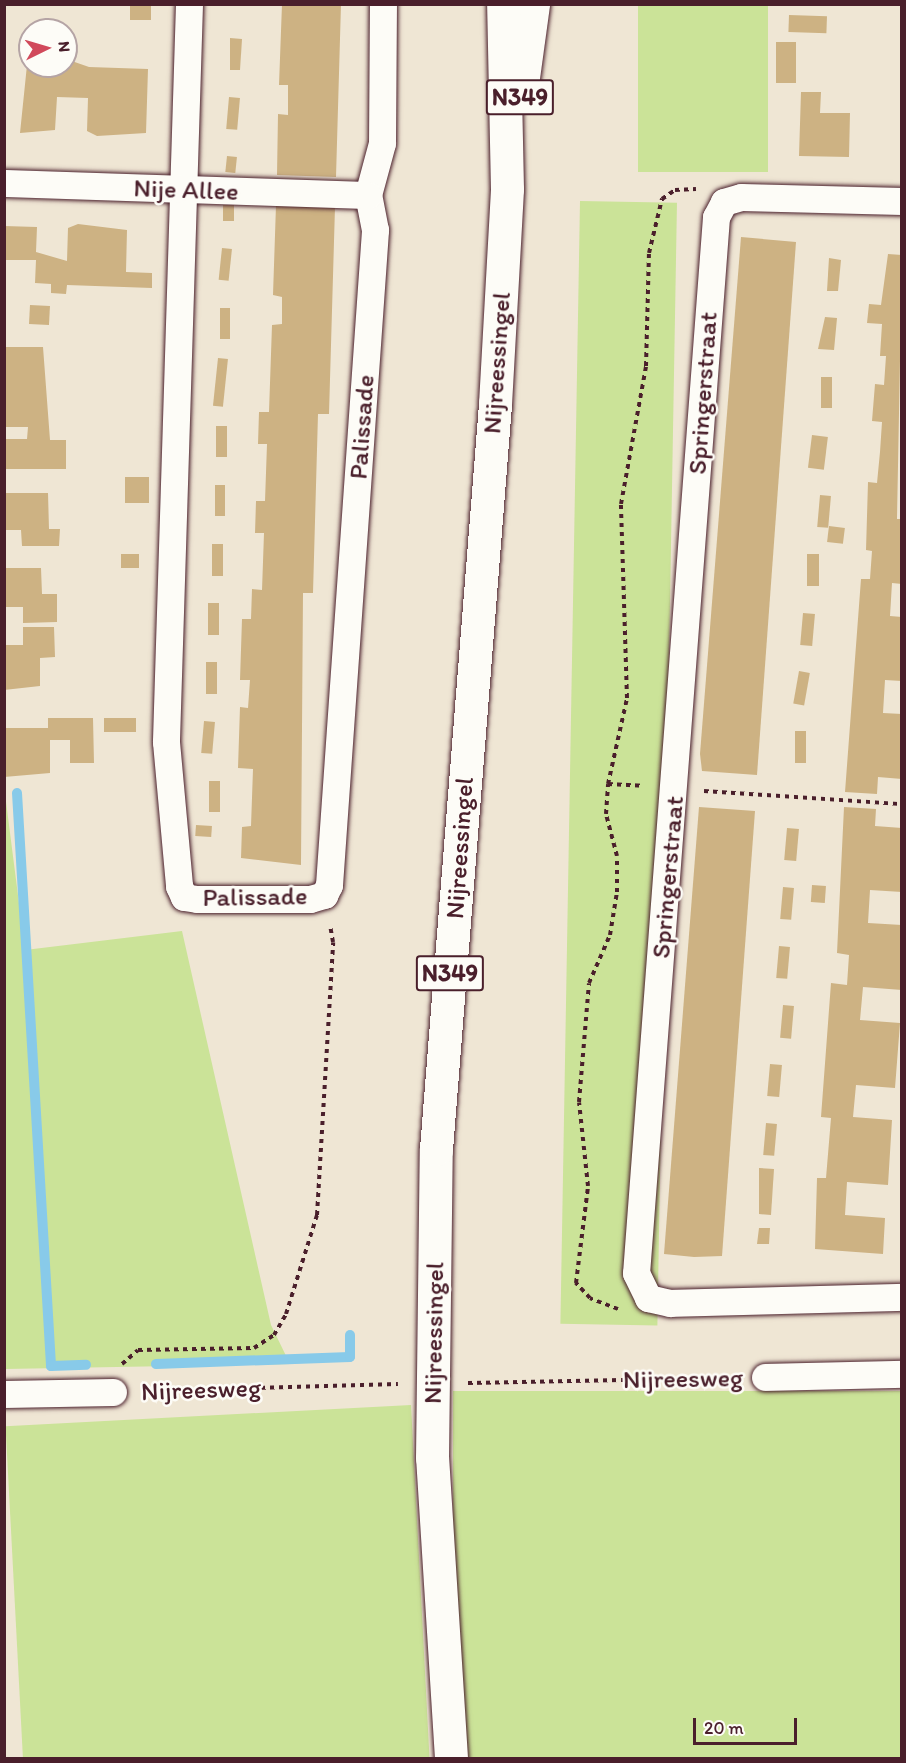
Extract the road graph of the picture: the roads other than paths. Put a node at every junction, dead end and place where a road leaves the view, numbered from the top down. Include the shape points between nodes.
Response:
1 (189, 4) edge
2 (383, 4) edge
3 (503, 4) edge
4 (533, 4) edge
5 (4, 183) edge
6 (507, 189) junction
7 (182, 190) junction
8 (368, 195) junction
9 (902, 201) edge
10 (902, 1297) edge
11 (902, 1374) edge
12 (765, 1377) road end
13 (112, 1392) road end
14 (4, 1394) edge
15 (451, 1758) edge

1 - 7 street, Palissade
2 - 8 street, Palissade via 382,143
3 - 6 main road, Nijreessingel / N349
4 - 6 main road, Nijreessingel / N349
5 - 7 street, Nije Allee
6 - 15 main road, Nijreessingel / N349 via 436,1149 432,1458
7 - 8 street, Nije Allee
7 - 8 street, Palissade via 166,742 179,886 184,897 197,899 324,895 330,885 375,230
9 - 10 street, Springerstraat via 741,197 724,202 716,217 636,1274 648,1298 670,1303
11 - 12 street, Nijreesweg
13 - 14 street, Nijreesweg

